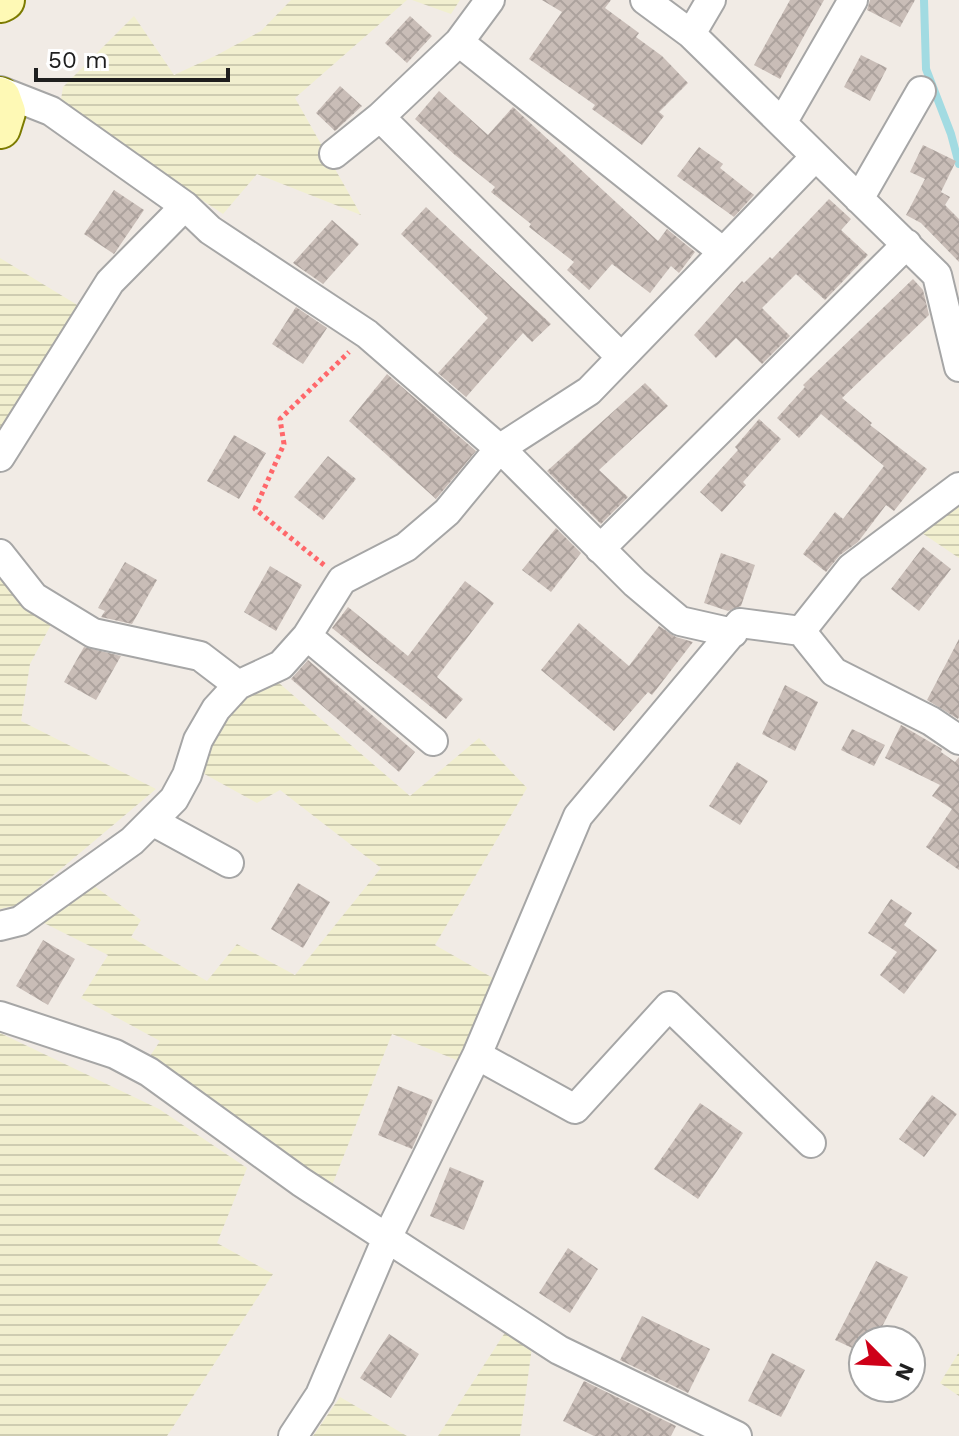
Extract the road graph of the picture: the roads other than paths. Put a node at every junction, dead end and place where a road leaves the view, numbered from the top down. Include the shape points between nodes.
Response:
1 (490, 0) edge
2 (645, 0) edge
3 (711, 0) edge
4 (853, 0) edge
5 (691, 34) junction
6 (459, 42) junction
7 (0, 91) edge
8 (921, 91) dead end
9 (0, 98) edge
10 (380, 117) junction
11 (782, 123) junction
12 (0, 128) edge
13 (334, 154) dead end
14 (815, 157) junction
15 (859, 199) junction
16 (185, 206) junction
17 (907, 244) junction
18 (723, 252) junction
19 (621, 357) junction
20 (959, 367) edge
21 (499, 449) junction
22 (0, 457) edge
23 (959, 487) edge
24 (600, 549) junction
25 (0, 554) edge
26 (801, 631) junction
27 (733, 633) junction
28 (307, 636) junction
29 (238, 685) junction
30 (959, 740) edge
31 (433, 741) dead end
32 (152, 821) junction
33 (229, 863) dead end
34 (0, 926) edge
35 (0, 1016) edge
36 (477, 1055) junction
37 (811, 1143) dead end
38 (387, 1238) junction
39 (293, 1436) edge
40 (737, 1436) edge

1 - 6 street
2 - 5 street
3 - 5 street
4 - 11 street
5 - 11 street
6 - 10 street
6 - 18 street
7 - 16 street via 51,111
8 - 15 street
9 - 12 street via 5,112
10 - 13 street
10 - 19 street
11 - 14 street
14 - 15 street
14 - 18 street
15 - 17 street
16 - 21 street via 210,230 367,334
16 - 22 street via 110,282
17 - 20 street via 937,275
17 - 24 street
18 - 19 street
19 - 21 street via 589,391
21 - 24 street
21 - 28 street via 447,512 406,547 342,580
23 - 26 street via 851,568
24 - 27 street via 680,621
25 - 29 street via 34,597 93,633 200,656
26 - 27 street via 740,623
26 - 30 street via 834,672
27 - 36 street via 578,816
28 - 29 street via 281,665
28 - 31 street
29 - 32 street via 198,740 174,799
32 - 33 street
32 - 34 street via 20,921
35 - 38 street via 115,1054 149,1072
36 - 37 street via 575,1109 669,1006
36 - 38 street
38 - 39 street via 320,1395
38 - 40 street via 559,1350

